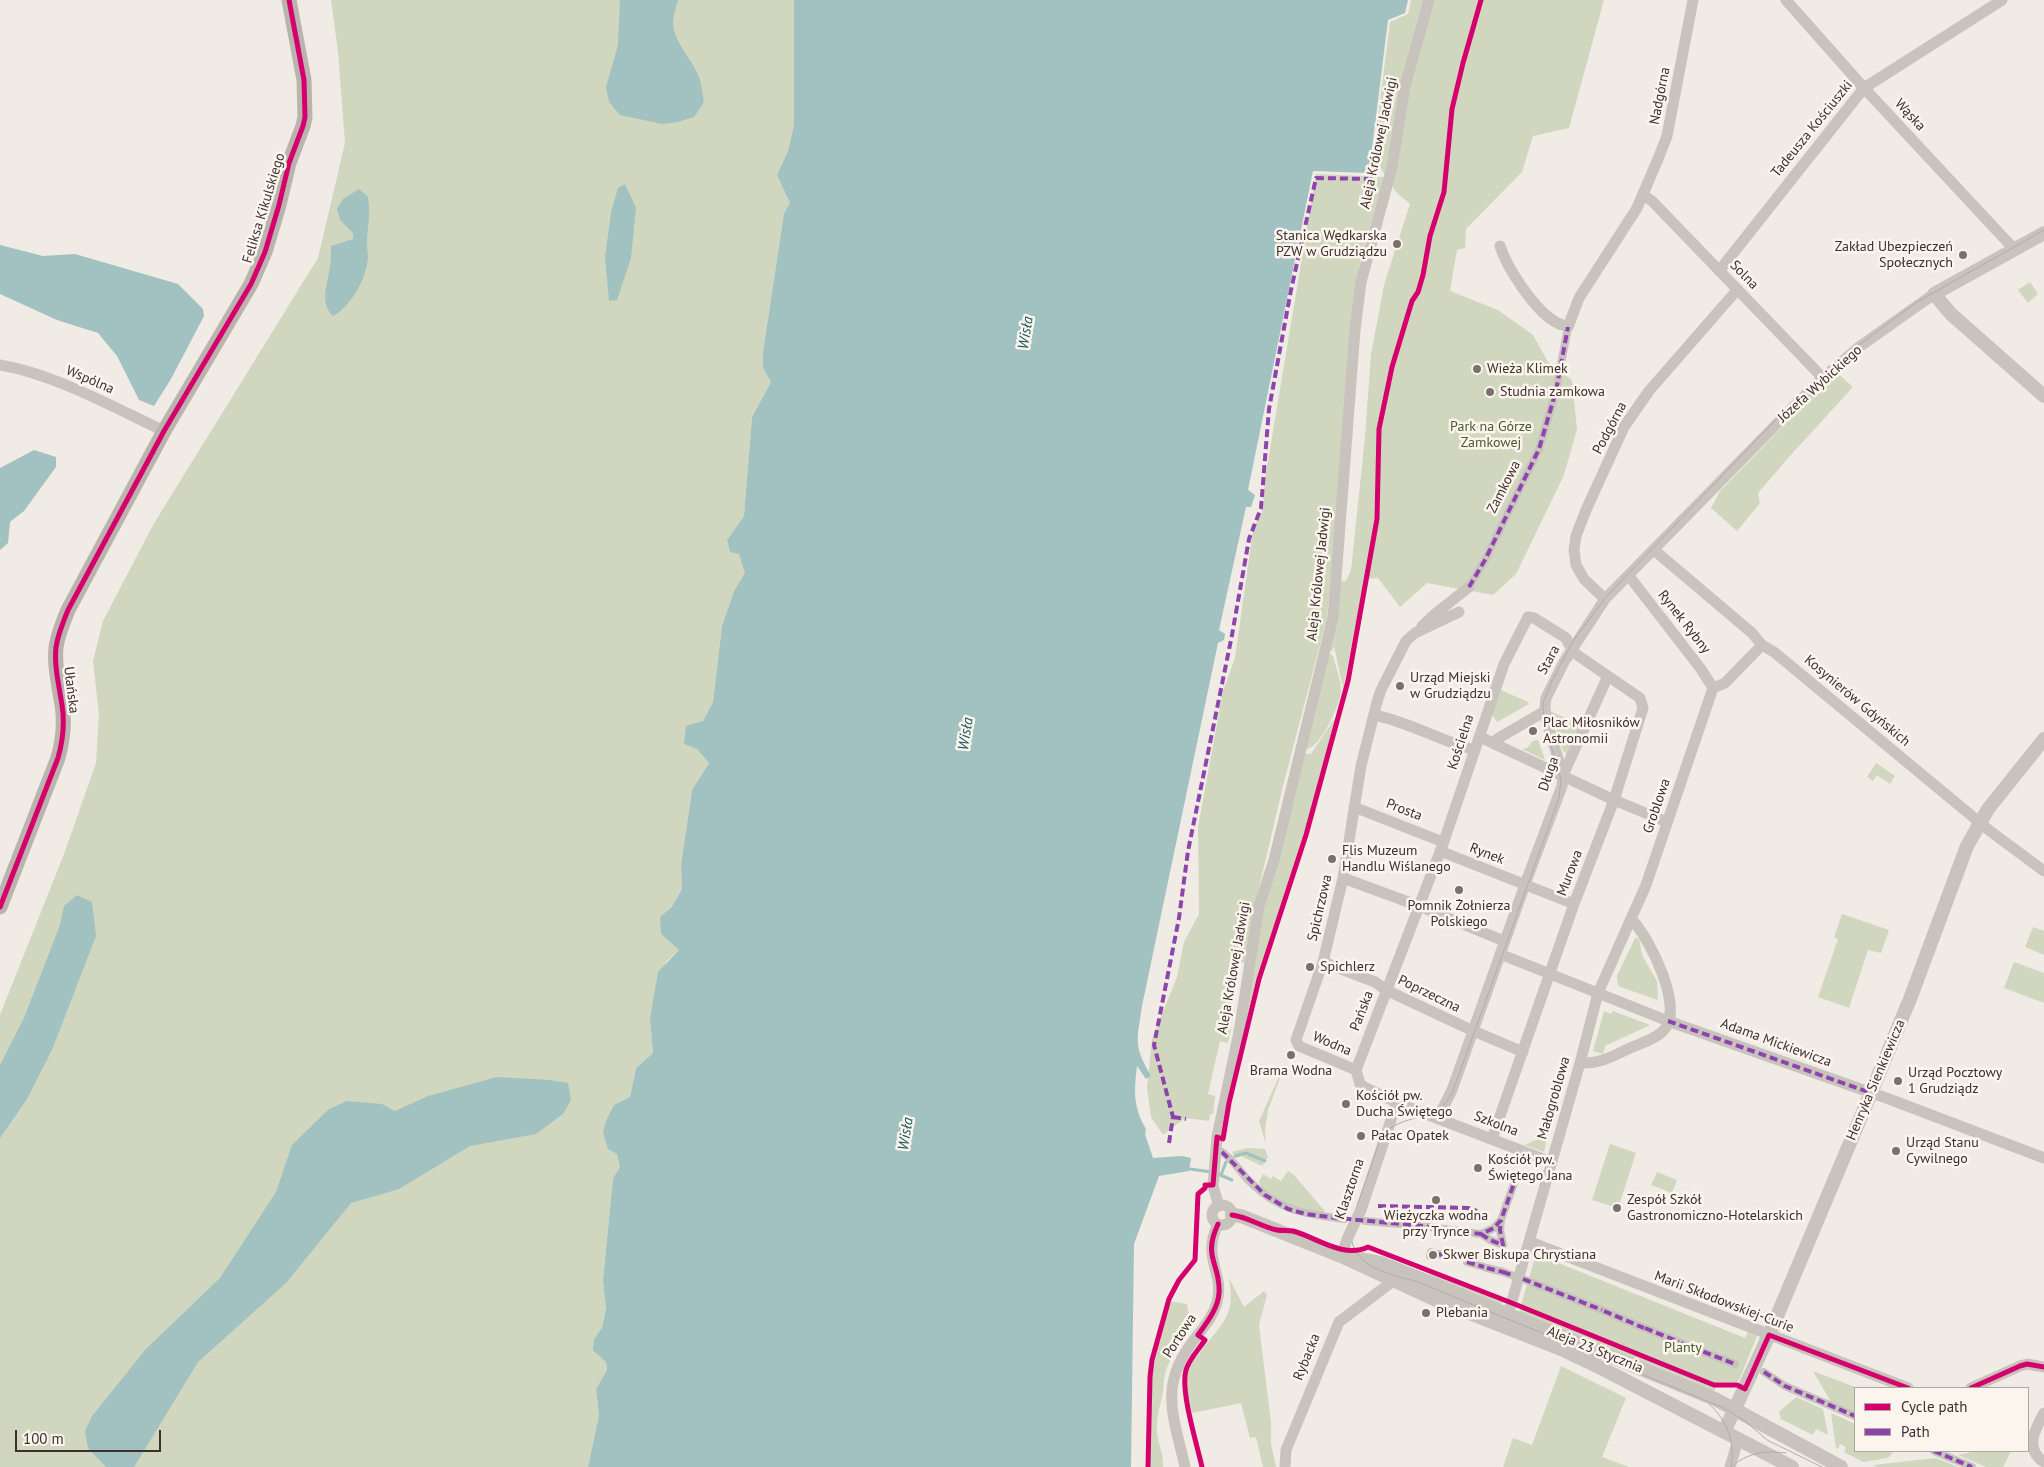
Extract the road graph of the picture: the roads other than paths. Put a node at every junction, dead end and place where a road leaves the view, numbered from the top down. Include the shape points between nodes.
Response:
1 (289, 0) edge
2 (1429, 0) edge
3 (1693, 0) edge
4 (1786, 0) edge
5 (2002, 0) edge
6 (1864, 88) junction
7 (1643, 195) junction
8 (2044, 233) edge
9 (1500, 246) dead end
10 (2014, 249) junction
11 (1719, 271) junction
12 (1737, 290) junction
13 (1934, 294) junction
14 (1568, 327) junction
15 (0, 365) edge
16 (1823, 378) junction
17 (2044, 396) edge
18 (164, 432) junction
19 (1654, 550) junction
20 (1629, 576) junction
21 (1468, 587) joint
22 (1605, 599) junction
23 (1459, 612) dead end
24 (1528, 617) joint
25 (1416, 633) junction
26 (1762, 645) junction
27 (1572, 650) junction
28 (1608, 676) junction
29 (1713, 688) junction
30 (1545, 711) junction
31 (1374, 715) junction
32 (1480, 737) junction
33 (2044, 739) edge
34 (1494, 744) junction
35 (1475, 750) junction
36 (1563, 775) junction
37 (1614, 800) junction
38 (1354, 808) junction
39 (1980, 821) junction
40 (1667, 822) junction
41 (1441, 846) junction
42 (2044, 871) edge
43 (1343, 878) junction
44 (1525, 884) junction
45 (1574, 904) junction
46 (1419, 906) junction
47 (0, 907) edge
48 (1632, 920) junction
49 (1502, 948) junction
50 (1323, 962) junction
51 (1550, 974) junction
52 (1386, 990) junction
53 (1598, 993) junction
54 (1668, 1021) junction
55 (1472, 1031) junction
56 (1297, 1043) joint
57 (1523, 1052) junction
58 (1580, 1063) junction
59 (1356, 1070) junction
60 (1871, 1093) junction
61 (1396, 1102) junction
62 (1431, 1116) junction
63 (1492, 1139) junction
64 (1218, 1156) junction
65 (2044, 1158) edge
66 (1551, 1162) junction
67 (1516, 1178) dead end
68 (1219, 1206) junction
69 (1232, 1215) junction
70 (1363, 1216) junction
71 (1344, 1219) dead end
72 (1502, 1220) junction
73 (1218, 1224) junction
74 (1481, 1234) junction
75 (1530, 1242) junction
76 (1341, 1256) junction
77 (1430, 1256) dead end
78 (1514, 1276) dead end
79 (1523, 1279) dead end
80 (1393, 1281) junction
81 (1507, 1320) junction
82 (1769, 1335) junction
83 (1735, 1364) dead end
84 (2040, 1366) edge
85 (1764, 1372) dead end
86 (1905, 1387) edge
87 (1973, 1387) edge
88 (1736, 1409) junction
89 (2044, 1413) edge
90 (1854, 1416) edge
91 (1724, 1432) junction
92 (1738, 1440) junction
93 (1936, 1452) edge
94 (2044, 1462) edge
95 (1185, 1467) edge
96 (1285, 1467) edge
97 (1730, 1467) edge
98 (1792, 1467) edge
99 (1841, 1467) edge
100 (1972, 1467) edge

1 - 18 main road, Feliksa Kikulskiego via 304,80 306,107 303,126 288,163 266,252 251,284
2 - 64 street, Aleja Królowej Jadwigi via 1405,86 1392,167 1361,282 1333,617 1274,860 1259,906 1239,1032 1220,1115
3 - 7 street, Nadgórna via 1667,136
4 - 6 street, Wąska
5 - 6 street, Tadeusza Kościuszki
6 - 10 street, Wąska
6 - 11 street, Tadeusza Kościuszki
7 - 11 street, Solna
7 - 14 street, Zamkowa via 1638,208 1579,298
8 - 10 street, Józefa Wybickiego
9 - 14 street via 1512,273 1533,300 1554,321
10 - 13 street, Józefa Wybickiego
11 - 12 street, Solna
12 - 16 street, Solna
12 - 22 street, Podgórna via 1649,391 1628,420 1586,510 1576,536 1576,564 1584,579
13 - 16 street, Józefa Wybickiego via 1873,337
13 - 17 street via 1951,314
14 - 21 street, Zamkowa via 1556,391 1540,449 1485,560
15 - 18 street, Wspólna via 50,380
16 - 19 street, Józefa Wybickiego
18 - 47 main road, Ułańska via 60,628 56,672 64,726 62,743
19 - 20 street, Józefa Wybickiego
19 - 26 street, Kosynierów Gdyńskich
20 - 22 street, Stara
20 - 29 street, Rynek Rybny
21 - 25 street, Zamkowa
22 - 27 street, Stara
23 - 25 street, Spichrzowa
24 - 27 street, Murowa via 1566,638
24 - 32 street, Kościelna via 1504,664
25 - 31 street, Spichrzowa via 1399,652 1382,688
26 - 29 street via 1725,683
26 - 39 street, Kosynierów Gdyńskich
27 - 28 street, Murowa
27 - 30 street, Stara via 1549,691
28 - 36 street, Długa
28 - 37 street, Murowa via 1640,698 1643,708
29 - 40 street, Groblowa
30 - 34 street via 1497,739
30 - 36 street
31 - 35 street via 1388,717
31 - 38 street, Spichrzowa
32 - 34 street
32 - 35 street, Kościelna
33 - 39 street, Henryka Sienkiewicza
34 - 36 street
35 - 41 street, Kościelna
36 - 37 street
36 - 44 street, Długa via 1562,786
37 - 40 street
37 - 45 street, Murowa
38 - 41 street, Prosta
38 - 43 street, Spichrzowa
39 - 42 street, Kosynierów Gdyńskich
39 - 60 street, Henryka Sienkiewicza via 1966,846 1910,999
40 - 48 street, Groblowa
41 - 44 street, Rynek
41 - 46 street
43 - 46 street
43 - 50 street, Spichrzowa
44 - 45 street, Rynek
44 - 49 street
45 - 51 street, Murowa
46 - 49 street
46 - 52 street, Pańska
48 - 53 street, Groblowa
48 - 54 street via 1641,929 1663,974 1670,1009
49 - 51 street, Adama Mickiewicza
49 - 55 street
50 - 52 street, Poprzeczna via 1375,982
50 - 56 street, Spichrzowa
51 - 53 street, Adama Mickiewicza
51 - 57 street, Murowa
52 - 55 street, Poprzeczna
52 - 59 street, Pańska
53 - 54 street, Adama Mickiewicza
53 - 58 street, Małogroblowa
54 - 58 street via 1663,1032 1601,1062
54 - 60 street, Adama Mickiewicza
55 - 57 street, Poprzeczna
55 - 62 street via 1446,1104
56 - 59 street, Wodna
57 - 63 street, Murowa
58 - 66 street, Małogroblowa
59 - 61 street, Szkolna via 1360,1084
60 - 65 street, Adama Mickiewicza
60 - 82 street, Henryka Sienkiewicza
61 - 62 street, Szkolna
61 - 70 street, Klasztorna
62 - 63 street, Szkolna
63 - 66 street, Szkolna
64 - 68 street, Aleja Królowej Jadwigi via 1213,1186
64 - 71 street via 1278,1204 1306,1214
66 - 75 street, Małogroblowa
67 - 72 street
68 - 69 street via 1228,1207
68 - 73 street via 1213,1216
69 - 73 street via 1229,1222
69 - 76 street, Aleja 23 Stycznia via 1242,1216
70 - 74 street
70 - 76 street, Klasztorna, bridge via 1348,1237
72 - 74 street
72 - 74 street via 1503,1247
73 - 95 street, Portowa via 1211,1245 1218,1282 1217,1302 1211,1317 1180,1360 1171,1385 1172,1411
75 - 81 street, Małogroblowa
75 - 82 street, Marii Skłodowskiej-Curie
76 - 80 street, Aleja 23 Stycznia
76 - 81 street, Aleja 23 Stycznia via 1381,1263
77 - 78 street via 1431,1252
79 - 83 street
80 - 81 street, Aleja 23 Stycznia
80 - 96 street, Rybacka via 1339,1322 1286,1450
81 - 88 street, Aleja 23 Stycznia
81 - 91 street, Aleja 23 Stycznia
82 - 86 street, Marii Skłodowskiej-Curie
82 - 88 street, Henryka Sienkiewicza
84 - 87 street via 2020,1366
85 - 90 street via 1785,1386
88 - 91 street, Henryka Sienkiewicza
88 - 99 street, Aleja 23 Stycznia
89 - 94 street via 2032,1440 2036,1454
91 - 92 street, Aleja 23 Stycznia
92 - 97 street
92 - 98 street, Aleja 23 Stycznia
93 - 100 street

